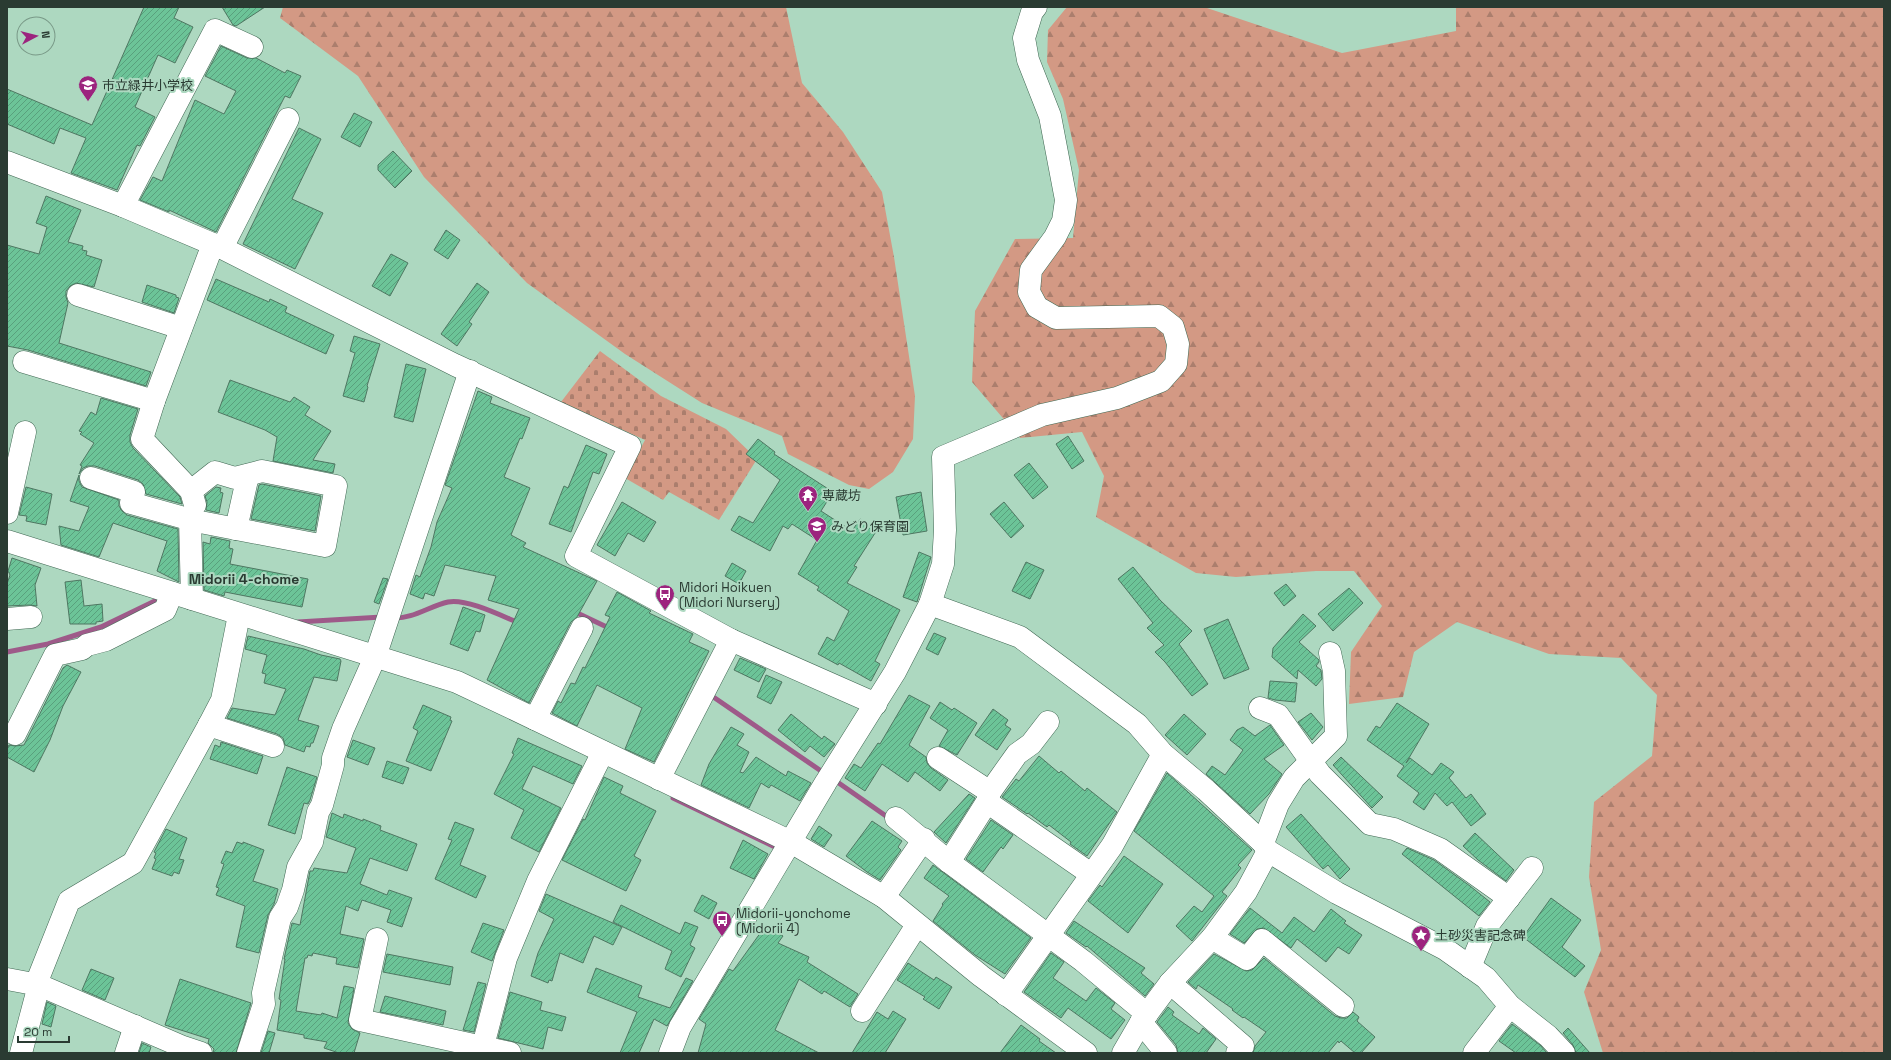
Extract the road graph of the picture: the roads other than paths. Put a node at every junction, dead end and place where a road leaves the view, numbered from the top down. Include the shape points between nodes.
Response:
1 (1036, 7) edge
2 (252, 47) dead end
3 (288, 119) dead end
4 (7, 162) edge
5 (123, 206) junction
6 (217, 246) junction
7 (78, 295) dead end
8 (181, 328) junction
9 (24, 362) dead end
10 (470, 371) junction
11 (154, 401) junction
12 (25, 432) dead end
13 (248, 475) junction
14 (91, 478) dead end
15 (190, 491) junction
16 (7, 513) edge
17 (192, 520) junction
18 (236, 529) junction
19 (7, 541) edge
20 (182, 596) junction
21 (930, 604) junction
22 (239, 614) junction
23 (31, 617) dead end
24 (7, 619) edge
25 (582, 628) dead end
26 (731, 640) junction
27 (1330, 653) dead end
28 (375, 657) junction
29 (876, 704) junction
30 (1260, 708) dead end
31 (535, 719) junction
32 (1048, 722) dead end
33 (209, 726) junction
34 (15, 734) dead end
35 (273, 746) dead end
36 (603, 752) junction
37 (1163, 754) junction
38 (938, 758) dead end
39 (1310, 760) junction
40 (659, 779) junction
41 (988, 797) junction
42 (896, 818) dead end
43 (924, 839) junction
44 (791, 842) junction
45 (1266, 847) junction
46 (949, 862) junction
47 (1532, 868) dead end
48 (1091, 874) junction
49 (884, 897) junction
50 (1509, 898) junction
51 (917, 925) junction
52 (1048, 936) junction
53 (1212, 938) junction
54 (376, 939) dead end
55 (1470, 967) junction
56 (7, 979) edge
57 (1170, 983) junction
58 (38, 985) junction
59 (1006, 995) junction
60 (1343, 1006) dead end
61 (1510, 1006) junction
62 (862, 1012) dead end
63 (1144, 1018) junction
64 (135, 1026) junction
65 (483, 1050) edge
66 (21, 1053) edge
67 (126, 1053) edge
68 (201, 1053) edge
69 (248, 1053) edge
70 (510, 1053) edge
71 (670, 1053) edge
72 (1086, 1053) edge
73 (1123, 1053) edge
74 (1166, 1053) edge
75 (1237, 1053) edge
76 (1474, 1053) edge
77 (1564, 1053) edge

1 - 21 street via 1024,38 1028,60 1050,116 1066,200 1063,221 1055,237 1031,270 1029,292 1037,307 1056,318 1159,316 1173,327 1178,344 1176,364 1161,380 1117,398 1042,415 943,457 943,564
2 - 5 street via 215,30
3 - 6 street
4 - 5 street
5 - 6 street
6 - 8 street
6 - 10 street
7 - 8 street
8 - 11 street
9 - 11 street
10 - 26 street via 630,446 576,556
10 - 28 street
11 - 15 street via 142,439
12 - 16 street
13 - 15 street via 235,478 215,472
13 - 18 street
13 - 18 street via 262,471 336,486 325,546
14 - 17 street via 134,492 131,503
15 - 17 street via 195,502
17 - 18 street
17 - 20 street
19 - 20 street
20 - 22 street
20 - 34 street via 165,610 106,640 55,655
21 - 29 street via 910,647
21 - 37 street via 1020,637 1137,724
22 - 28 street
22 - 33 street via 222,700
23 - 24 street
25 - 31 street
26 - 29 street
26 - 40 street
27 - 39 street via 1334,671 1336,736
28 - 31 street via 458,682
28 - 69 street via 340,736 312,842 298,867 293,890 280,918 263,993 264,1004
29 - 44 street
30 - 39 street via 1278,715
31 - 36 street
32 - 41 street via 1031,744 1017,754
33 - 35 street
33 - 58 street via 132,862 69,901
36 - 40 street
36 - 65 street via 538,881 506,958
37 - 45 street via 1206,790
37 - 48 street via 1116,841
38 - 41 street
39 - 45 street via 1294,778 1278,804
39 - 50 street via 1320,774 1370,824 1394,829 1440,849
40 - 44 street
41 - 46 street
41 - 48 street
42 - 43 street
43 - 46 street
43 - 49 street
44 - 49 street
44 - 71 street via 680,1027
45 - 53 street via 1246,892
45 - 55 street via 1344,896 1445,949
46 - 52 street
47 - 50 street
48 - 52 street
49 - 51 street
50 - 55 street via 1487,926
51 - 59 street
51 - 62 street
52 - 59 street
52 - 63 street via 1083,961
53 - 57 street
53 - 60 street via 1247,959 1262,940
54 - 65 street via 360,1020
55 - 61 street via 1486,978
56 - 58 street
57 - 63 street
57 - 75 street via 1243,1046
58 - 64 street
58 - 66 street
59 - 72 street
61 - 76 street
61 - 77 street via 1548,1036
63 - 73 street
63 - 74 street
64 - 67 street
64 - 68 street
65 - 70 street

